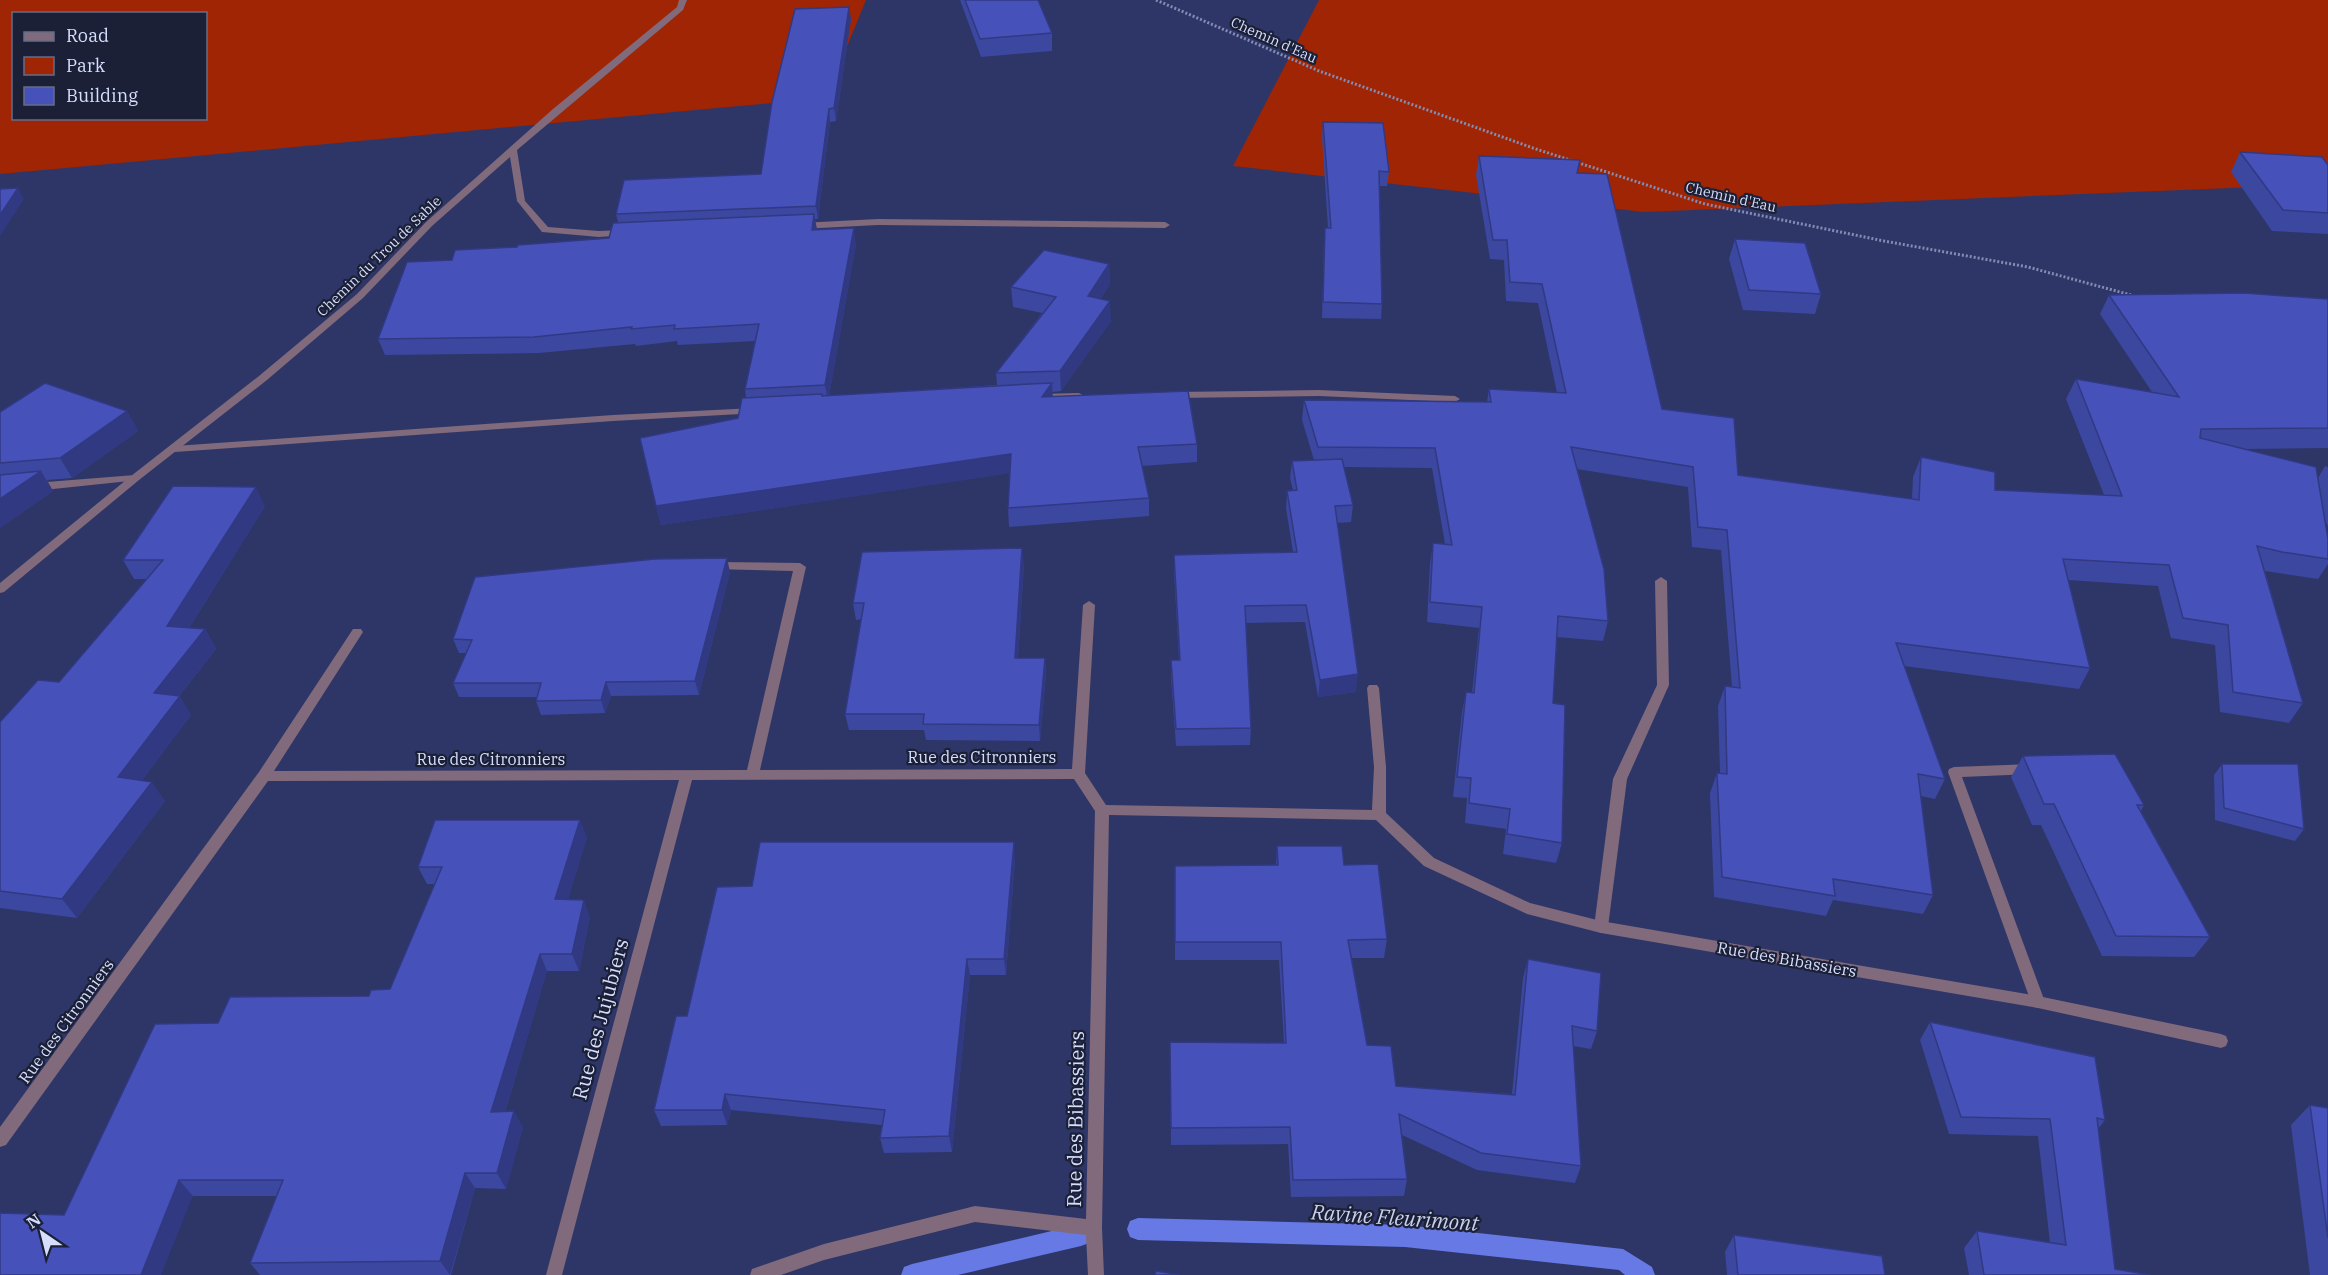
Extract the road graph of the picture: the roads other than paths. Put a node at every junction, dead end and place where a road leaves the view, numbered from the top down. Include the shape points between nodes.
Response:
1 (683, 0) edge
2 (513, 149) junction
3 (1165, 225) dead end
4 (785, 226) edge
5 (634, 233) edge
6 (1157, 395) edge
7 (1088, 396) edge
8 (1030, 397) edge
9 (1455, 399) edge
10 (768, 410) edge
11 (175, 449) junction
12 (135, 478) junction
13 (22, 488) edge
14 (713, 566) edge
15 (1661, 581) dead end
16 (0, 589) edge
17 (1089, 605) dead end
18 (357, 633) dead end
19 (1373, 688) dead end
20 (2048, 769) edge
21 (753, 774) junction
22 (1078, 774) junction
23 (687, 775) junction
24 (264, 776) junction
25 (1102, 810) junction
26 (1379, 815) junction
27 (1601, 927) junction
28 (2038, 1002) junction
29 (2221, 1041) dead end
30 (0, 1140) edge
31 (1094, 1228) junction
32 (554, 1275) edge
33 (758, 1275) edge
34 (1096, 1275) edge

1 - 2 street, Chemin du Trou de Sable via 680,9
2 - 5 street via 521,201 545,230
2 - 11 street, Chemin du Trou de Sable via 429,224 360,296
3 - 4 street via 878,222
6 - 9 street via 1319,393
7 - 8 street
10 - 11 street
11 - 12 street, Chemin du Trou de Sable
12 - 13 street
12 - 16 street, Chemin du Trou de Sable
14 - 21 street via 800,567
15 - 27 street via 1663,686 1620,779
17 - 22 street, Rue des Citronniers
18 - 24 street, Rue des Citronniers
19 - 26 street via 1380,767
20 - 28 street via 1954,772
21 - 22 street, Rue des Citronniers
21 - 23 street, Rue des Citronniers
22 - 25 street
23 - 24 street, Rue des Citronniers
23 - 32 street, Rue des Jujubiers
24 - 30 street, Rue des Citronniers
25 - 26 street
25 - 31 street, Rue des Bibassiers
26 - 27 street, Rue des Bibassiers via 1429,862 1527,908
27 - 28 street, Rue des Bibassiers
28 - 29 street, Rue des Bibassiers
31 - 33 street, Rue des Bibassiers via 975,1214 824,1252
31 - 34 street

